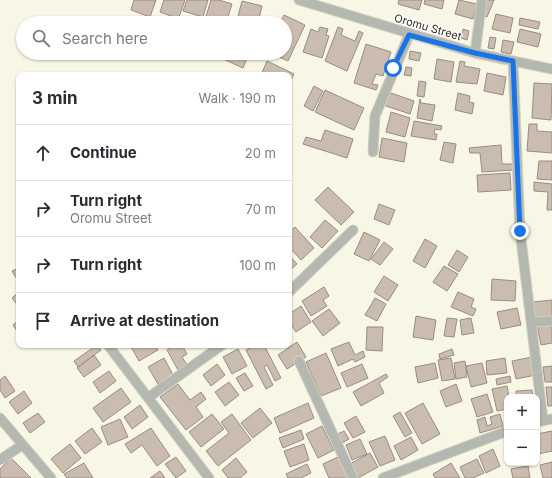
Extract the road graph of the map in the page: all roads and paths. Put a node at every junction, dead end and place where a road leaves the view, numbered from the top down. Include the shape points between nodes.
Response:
1 (299, 0) edge
2 (482, 0) edge
3 (409, 35) junction
4 (475, 53) junction
5 (513, 61) junction
6 (552, 69) edge
7 (373, 152) dead end
8 (353, 230) dead end
9 (292, 289) edge
10 (552, 321) edge
11 (531, 322) junction
12 (110, 348) edge
13 (218, 348) edge
14 (299, 361) dead end
15 (149, 397) junction
16 (0, 418) edge
17 (544, 421) edge
18 (504, 432) edge
19 (22, 445) junction
20 (0, 460) edge
21 (396, 475) edge
22 (51, 478) edge
23 (209, 478) edge
24 (353, 478) edge
25 (383, 478) edge

1 - 3 street, Oromu Street
2 - 4 street
3 - 4 street, Oromu Street
3 - 7 street via 375,116
4 - 5 street, Oromu Street
5 - 6 street, Oromu Street
5 - 11 street via 520,231
8 - 9 street
10 - 11 street
11 - 17 street
12 - 15 street
13 - 15 street
14 - 24 street
15 - 23 street
16 - 19 street
18 - 21 street
19 - 20 street
19 - 22 street
21 - 25 street

